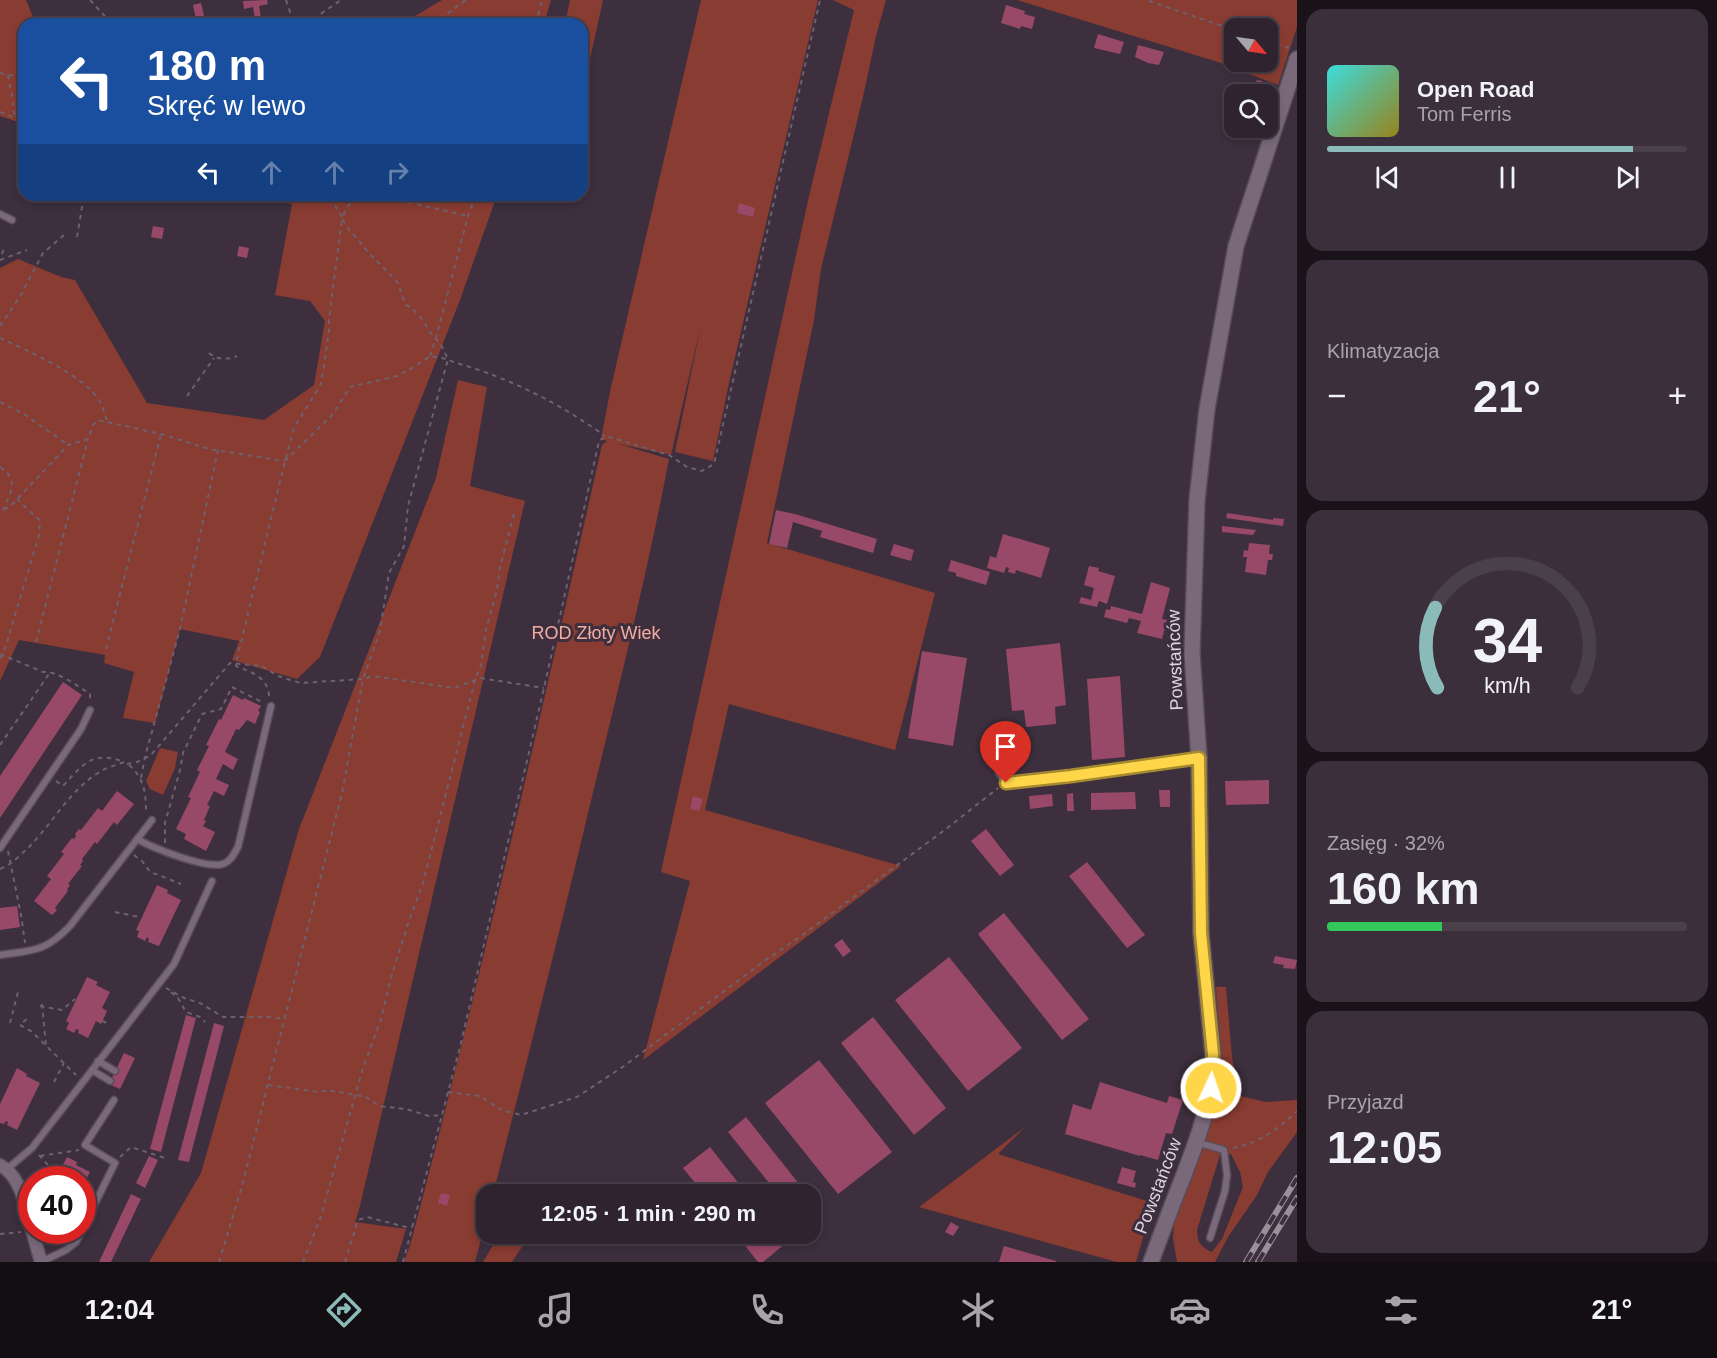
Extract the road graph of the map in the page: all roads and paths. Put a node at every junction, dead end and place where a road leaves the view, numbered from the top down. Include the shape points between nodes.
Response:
1 (90, 0) edge
2 (286, 0) edge
3 (342, 0) edge
4 (466, 0) edge
5 (542, 0) edge
6 (820, 0) edge
7 (1149, 1) edge
8 (106, 18) edge
9 (292, 18) edge
10 (315, 18) edge
11 (441, 18) edge
12 (538, 18) edge
13 (1224, 27) edge
14 (1278, 44) edge
15 (1297, 51) edge
16 (1297, 59) edge
17 (0, 73) edge
18 (8, 75) junction
19 (18, 77) edge
20 (0, 112) edge
21 (16, 117) joint
22 (83, 201) edge
23 (331, 201) edge
24 (354, 201) edge
25 (402, 201) edge
26 (474, 201) edge
27 (0, 214) edge
28 (468, 216) junction
29 (342, 218) junction
30 (12, 220) dead end
31 (64, 235) dead end
32 (77, 237) dead end
33 (4, 248) dead end
34 (27, 250) dead end
35 (2, 254) dead end
36 (0, 260) edge
37 (0, 326) edge
38 (0, 338) edge
39 (436, 338) junction
40 (209, 353) dead end
41 (237, 356) dead end
42 (430, 356) junction
43 (214, 357) junction
44 (448, 359) junction
45 (187, 396) dead end
46 (0, 402) edge
47 (108, 422) junction
48 (160, 434) junction
49 (606, 436) junction
50 (88, 440) junction
51 (68, 445) junction
52 (218, 450) junction
53 (285, 461) junction
54 (0, 467) edge
55 (17, 499) junction
56 (4, 509) junction
57 (0, 511) edge
58 (514, 513) dead end
59 (36, 642) dead end
60 (106, 650) dead end
61 (1, 656) edge
62 (236, 663) junction
63 (51, 671) junction
64 (363, 678) junction
65 (475, 680) junction
66 (544, 688) junction
67 (268, 703) junction
68 (90, 710) joint
69 (0, 744) edge
70 (151, 755) junction
71 (145, 757) junction
72 (1199, 758) junction
73 (126, 763) junction
74 (144, 765) junction
75 (999, 773) dead end
76 (141, 778) junction
77 (65, 783) dead end
78 (1006, 783) junction
79 (152, 820) joint
80 (137, 839) junction
81 (0, 848) edge
82 (8, 852) dead end
83 (164, 852) junction
84 (134, 855) dead end
85 (147, 861) dead end
86 (11, 864) junction
87 (146, 867) junction
88 (0, 869) edge
89 (212, 881) dead end
90 (181, 884) dead end
91 (115, 912) dead end
92 (139, 917) dead end
93 (25, 943) dead end
94 (0, 955) edge
95 (158, 984) junction
96 (19, 988) dead end
97 (170, 990) junction
98 (75, 999) dead end
99 (30, 1017) dead end
100 (285, 1019) junction
101 (102, 1021) dead end
102 (206, 1022) dead end
103 (10, 1023) dead end
104 (109, 1024) dead end
105 (46, 1046) junction
106 (99, 1061) junction
107 (64, 1063) junction
108 (92, 1070) junction
109 (115, 1071) dead end
110 (75, 1074) dead end
111 (110, 1081) dead end
112 (54, 1082) dead end
113 (268, 1085) junction
114 (448, 1092) junction
115 (356, 1095) junction
116 (114, 1100) dead end
117 (1297, 1111) edge
118 (442, 1114) junction
119 (1196, 1142) junction
120 (128, 1149) dead end
121 (82, 1150) dead end
122 (1224, 1150) junction
123 (168, 1159) dead end
124 (48, 1166) edge
125 (4, 1167) edge
126 (18, 1184) edge
127 (413, 1227) junction
128 (18, 1232) edge
129 (0, 1234) edge
130 (1210, 1238) dead end
131 (36, 1244) edge
132 (41, 1262) edge
133 (219, 1262) edge
134 (303, 1262) edge
135 (345, 1262) edge
136 (403, 1262) edge
137 (1151, 1262) edge

1 - 8 path
2 - 9 path
3 - 10 path
4 - 11 path
5 - 12 path
6 - 49 path via 714,464 702,471 669,455
7 - 13 path
14 - 15 path
16 - 72 street, Powstańców via 1236,246 1207,409 1197,500 1192,624
17 - 18 path
18 - 19 path
18 - 21 path
20 - 21 path
22 - 32 path
23 - 29 path
24 - 29 path
25 - 28 path
26 - 28 path
27 - 30 lane
28 - 39 path
29 - 39 path via 399,284 406,305
29 - 53 path via 321,384 294,428
31 - 37 path via 43,253
33 - 35 path
34 - 36 path
38 - 47 path via 74,377 98,398
39 - 42 path
39 - 44 path
40 - 43 path
41 - 43 path
42 - 44 path
42 - 53 path via 397,376 350,387 333,414
43 - 45 path
44 - 49 path via 520,385
44 - 64 path via 408,506 404,546 389,573 380,631
46 - 51 path
47 - 48 path
47 - 50 path via 95,422
48 - 52 path
48 - 60 path
49 - 66 path via 599,441
50 - 51 path
50 - 59 path
51 - 55 path
52 - 53 path
52 - 71 path via 180,629
53 - 62 path
54 - 56 path via 12,480
55 - 56 path
55 - 61 path via 39,520 40,532
56 - 57 path
58 - 65 path
61 - 63 path via 43,672
62 - 64 path via 262,666 300,683
62 - 67 path via 258,675 268,687
62 - 70 path via 227,666
63 - 68 path via 90,694
63 - 69 path
64 - 65 path via 373,676 454,688
64 - 100 path via 342,793
65 - 66 path
65 - 115 path via 423,883
66 - 114 path
67 - 83 path via 232,687 221,709 202,714 183,753 165,823
67 - 83 lane via 234,856 213,866
68 - 81 lane
70 - 71 path
70 - 74 path
71 - 73 path
71 - 74 path
72 - 78 lane
72 - 119 street, Powstańców via 1201,933 1213,1054 1211,1088
73 - 76 path
73 - 77 path via 104,756 95,758 80,766
73 - 86 path via 103,770 81,788
74 - 76 path
75 - 78 lane
76 - 79 path via 146,816
78 - 114 path via 577,1097 522,1115 502,1110 480,1096
79 - 80 lane
80 - 83 lane
80 - 94 lane via 57,940 40,949
82 - 86 path
84 - 87 path
85 - 87 path
86 - 88 path
86 - 93 path
87 - 90 path via 151,873
89 - 95 lane via 174,964
91 - 92 path
95 - 97 path
95 - 106 lane
96 - 103 path
97 - 100 path via 223,1017
97 - 102 path via 186,1012
98 - 105 path via 62,1010 41,1006
99 - 105 path via 22,1024
100 - 113 path
101 - 104 path
105 - 107 path
106 - 108 lane
106 - 109 lane
107 - 110 path
107 - 112 path
108 - 111 lane
108 - 125 lane via 32,1148
113 - 115 path
113 - 133 path
114 - 118 path
115 - 118 path via 366,1096 379,1106 429,1116
115 - 134 path via 321,1216
116 - 132 lane via 85,1145 115,1163 76,1242
117 - 122 path via 1262,1139
118 - 127 path
119 - 122 lane
119 - 137 street, Powstańców
120 - 123 path
121 - 124 path via 39,1154
122 - 130 lane via 1225,1191
125 - 126 street
127 - 135 path via 367,1217 358,1220
127 - 136 path
128 - 129 path
131 - 132 street

